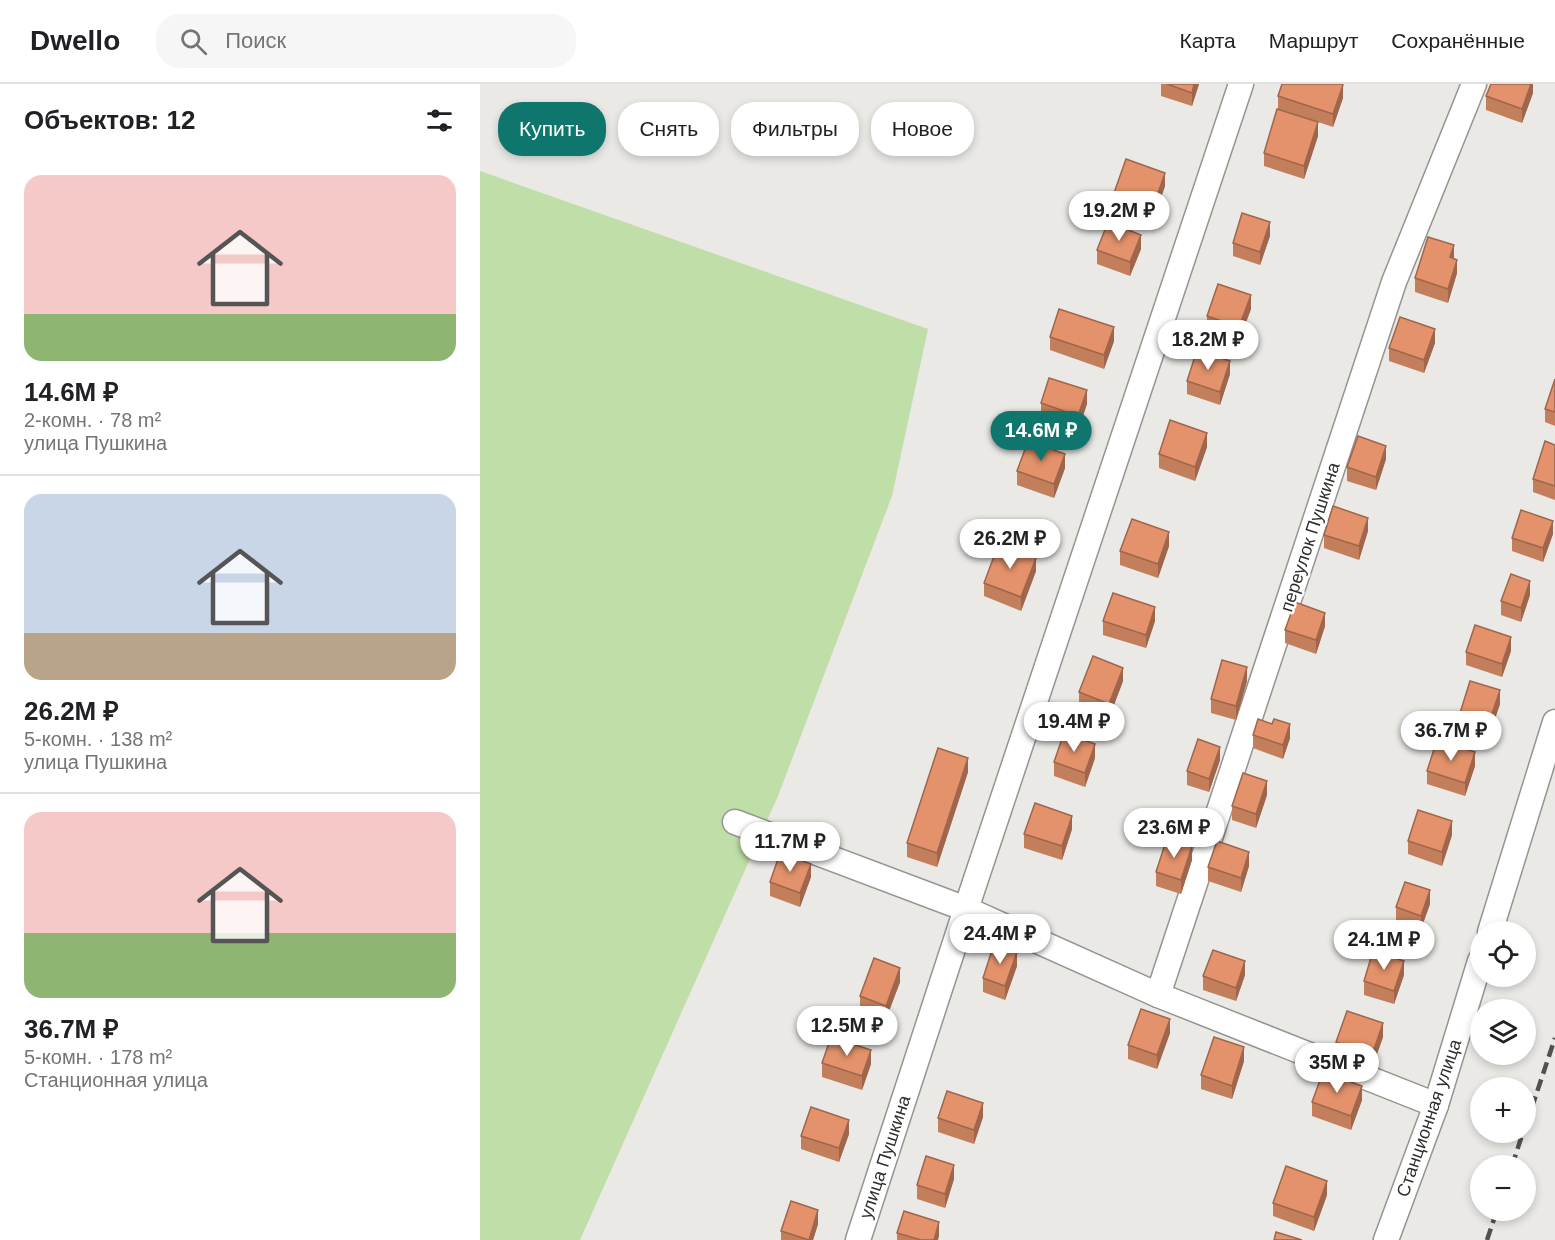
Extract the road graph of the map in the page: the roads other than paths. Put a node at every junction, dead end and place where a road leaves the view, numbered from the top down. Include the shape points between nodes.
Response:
1 (1241, 84) edge
2 (1474, 84) edge
3 (1555, 722) edge
4 (735, 822) dead end
5 (966, 909) junction
6 (1493, 921) edge
7 (1472, 987) edge
8 (1158, 995) junction
9 (1436, 1105) junction
10 (858, 1240) edge
11 (1386, 1240) edge

1 - 5 street, улица Пушкина
2 - 8 street, переулок Пушкина via 1394,282
3 - 6 street
4 - 5 street
5 - 8 street
5 - 10 street, улица Пушкина
7 - 9 street, Станционная улица
8 - 9 street
9 - 11 street, Станционная улица

